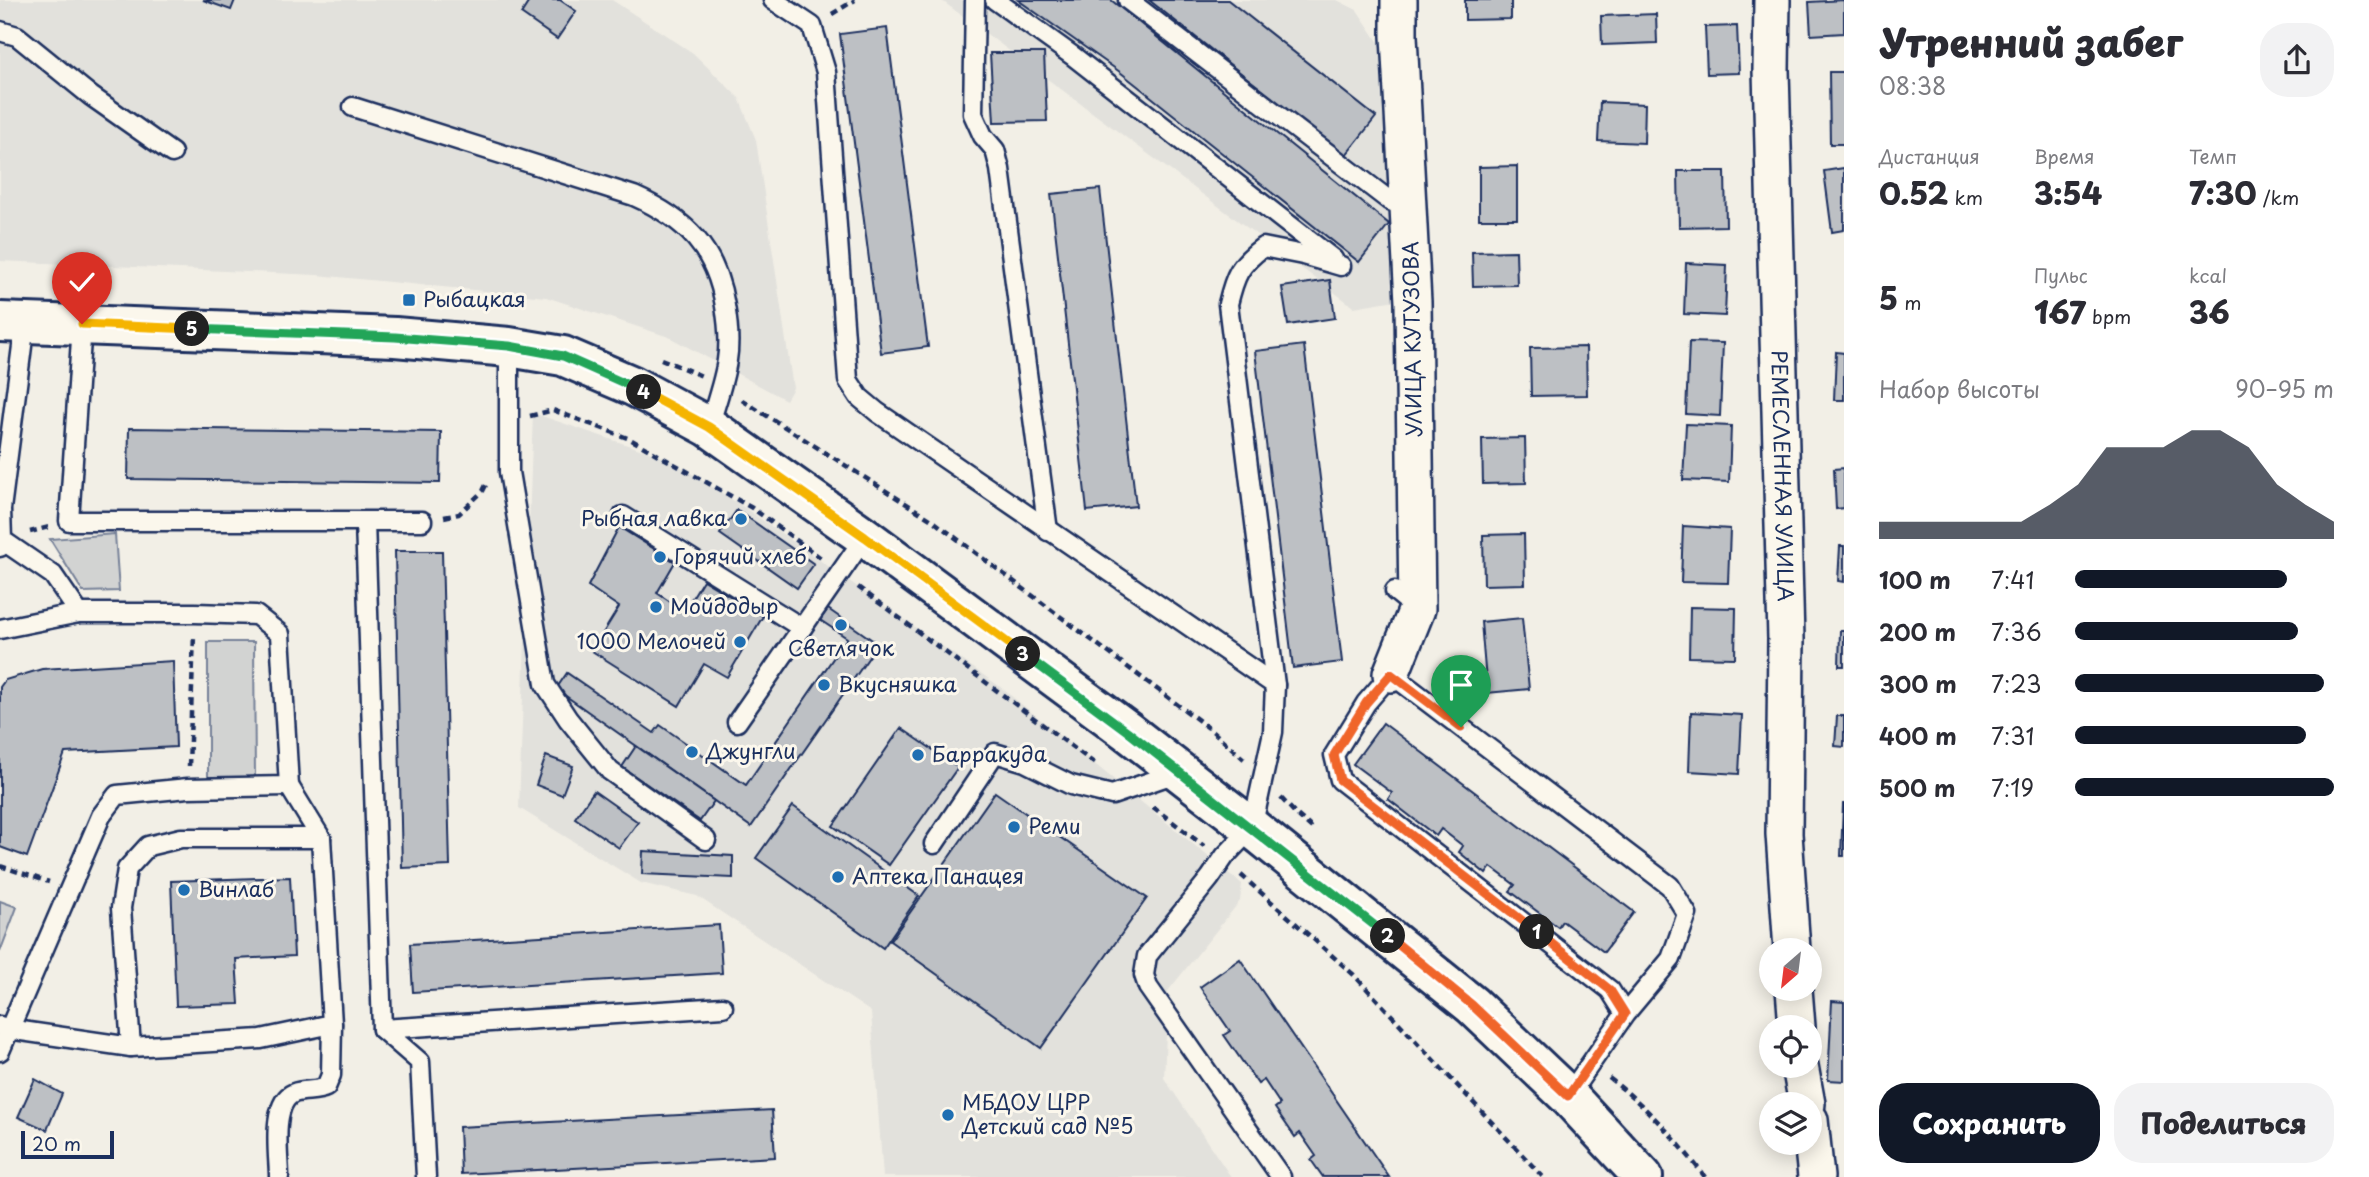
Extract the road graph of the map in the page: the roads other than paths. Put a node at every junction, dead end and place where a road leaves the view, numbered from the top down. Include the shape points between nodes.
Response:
1 (773, 0) edge
2 (975, 0) edge
3 (995, 0) edge
4 (1128, 0) edge
5 (1399, 0) edge
6 (1772, 0) edge
7 (0, 31) edge
8 (353, 107) dead end
9 (172, 153) dead end
10 (1410, 209) junction
11 (12, 323) edge
12 (82, 324) junction
13 (509, 346) junction
14 (709, 427) junction
15 (623, 516) dead end
16 (422, 521) road end
17 (365, 522) junction
18 (1048, 531) junction
19 (865, 537) junction
20 (1, 543) edge
21 (79, 613) junction
22 (802, 628) junction
23 (0, 629) edge
24 (1391, 674) junction
25 (1276, 685) junction
26 (737, 722) dead end
27 (1179, 772) junction
28 (289, 786) junction
29 (1252, 828) junction
30 (321, 838) junction
31 (706, 840) dead end
32 (934, 844) dead end
33 (1791, 938) edge
34 (723, 1007) dead end
35 (1625, 1014) junction
36 (332, 1024) junction
37 (4, 1028) edge
38 (382, 1029) junction
39 (131, 1047) junction
40 (0, 1051) edge
41 (1568, 1096) junction
42 (1814, 1155) edge
43 (279, 1177) edge
44 (426, 1177) edge
45 (1281, 1177) edge
46 (1643, 1177) edge
47 (1816, 1177) edge

1 - 18 lane via 812,26 826,72 848,380 877,412
2 - 18 lane via 973,114 995,150 1000,169
3 - 25 lane via 1341,266 1263,247 1245,260 1228,304
4 - 10 lane via 1390,201
5 - 10 street, УЛИЦА КУТУЗОВА
6 - 33 street, РЕМЕСЛЕННАЯ УЛИЦА via 1786,639 1784,834
7 - 9 lane via 17,36
8 - 14 lane via 634,196 681,222 714,265 728,325 727,360
10 - 24 street, УЛИЦА КУТУЗОВА via 1413,302 1406,600
11 - 12 main road
11 - 20 lane
12 - 13 main road
12 - 17 lane via 69,521
13 - 14 main road via 563,356 633,386
13 - 31 lane via 509,472 545,684 610,771
14 - 19 main road
15 - 22 lane
16 - 17 lane
17 - 38 lane
18 - 25 lane
19 - 22 lane
19 - 27 main road
20 - 21 lane via 53,575
21 - 23 lane
21 - 28 lane via 256,615 280,635
22 - 26 lane
24 - 35 lane via 1366,703 1334,755 1340,780 1610,990
24 - 35 lane via 1670,886 1686,914 1683,925 1671,959
25 - 29 lane via 1273,732
27 - 29 main road
27 - 32 lane via 1112,795 1071,785 996,753
28 - 30 lane
28 - 37 lane via 117,795 100,816
29 - 41 main road via 1472,1005
29 - 45 lane via 1224,856 1147,956 1144,975 1148,988
30 - 36 lane
30 - 39 lane via 181,838 148,846 127,869 121,908
34 - 38 lane
35 - 41 lane
36 - 39 lane via 261,1039
36 - 43 lane via 331,1075 326,1087 296,1091 285,1098 278,1117
37 - 39 lane
37 - 40 lane
38 - 44 lane via 420,1062
41 - 46 main road
42 - 47 street

